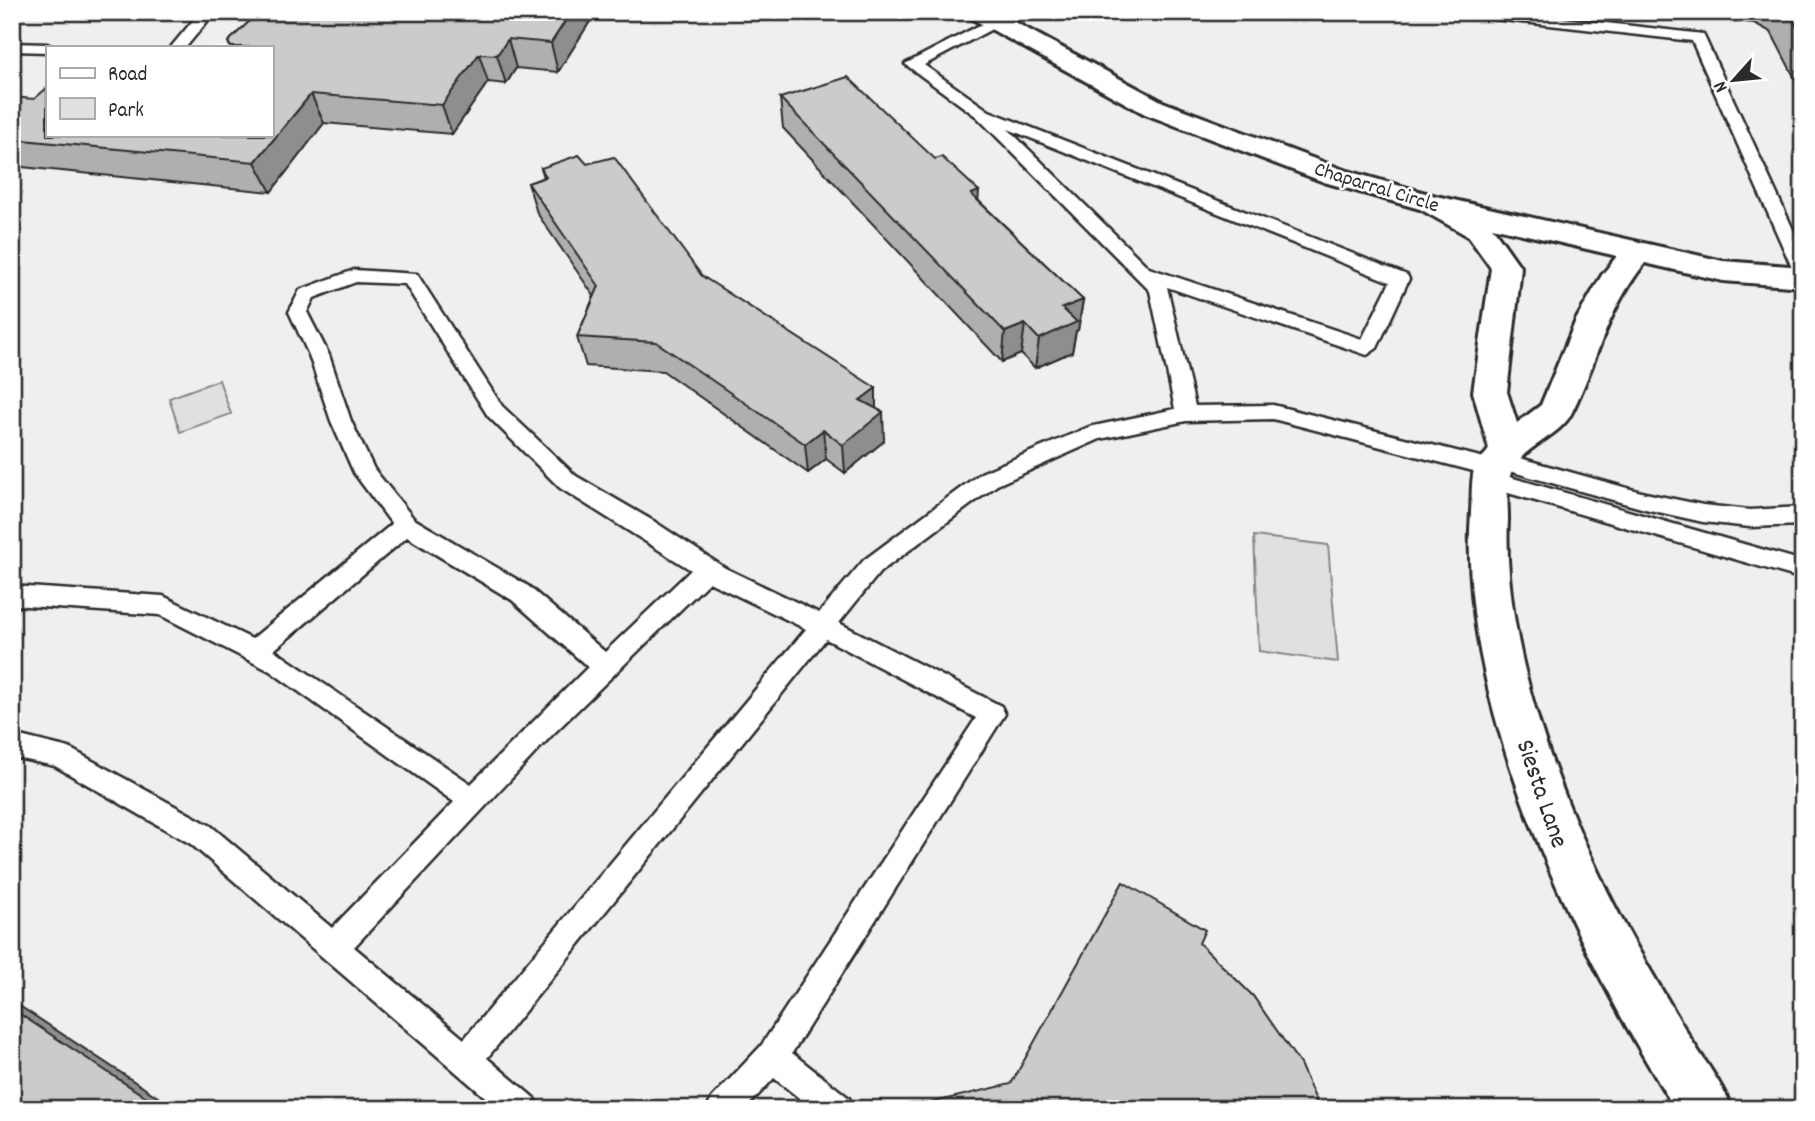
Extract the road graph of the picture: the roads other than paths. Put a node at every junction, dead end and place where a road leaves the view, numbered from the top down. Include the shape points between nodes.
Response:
1 (208, 12) edge
2 (1468, 12) edge
3 (997, 16) edge
4 (179, 46) edge
5 (12, 47) edge
6 (46, 48) edge
7 (983, 114) junction
8 (1430, 204) junction
9 (1638, 251) junction
10 (1141, 272) junction
11 (1803, 274) edge
12 (1186, 414) junction
13 (1498, 464) junction
14 (1803, 516) edge
15 (406, 525) junction
16 (707, 569) junction
17 (1803, 570) edge
18 (12, 595) edge
19 (823, 626) junction
20 (254, 652) junction
21 (605, 667) junction
22 (12, 745) edge
23 (473, 801) junction
24 (334, 947) junction
25 (772, 1057) junction
26 (466, 1060) junction
27 (523, 1109) edge
28 (723, 1109) edge
29 (838, 1109) edge
30 (1706, 1109) edge

1 - 4 lane
2 - 11 lane via 1698,37
3 - 7 lane via 913,64
3 - 8 street, Chaparral Circle via 1154,108 1334,176
5 - 6 lane
7 - 10 lane
7 - 10 lane via 1400,279 1367,348
8 - 9 street, Chaparral Circle
8 - 13 street, Siesta Lane via 1479,229 1506,268 1490,392
9 - 11 street, Chaparral Circle via 1723,271
9 - 13 street via 1613,282 1592,320 1555,412
10 - 12 lane via 1158,289
12 - 13 lane via 1273,412
12 - 19 lane via 1096,432 989,479 872,566
13 - 14 lane via 1572,479 1632,500 1734,518
13 - 17 lane
13 - 30 street, Siesta Lane via 1488,562 1498,643 1532,769 1577,882 1616,963
15 - 16 lane via 365,473 298,312 307,294 354,276 411,278 495,411 568,482
15 - 20 lane
15 - 21 lane via 520,593
16 - 19 lane
16 - 21 lane
18 - 20 lane via 163,606
19 - 25 lane via 992,714
19 - 26 lane
20 - 23 lane via 279,664
21 - 23 lane
22 - 24 lane via 60,755 201,835
23 - 24 lane
24 - 26 lane
25 - 28 lane
25 - 29 lane
26 - 27 lane

